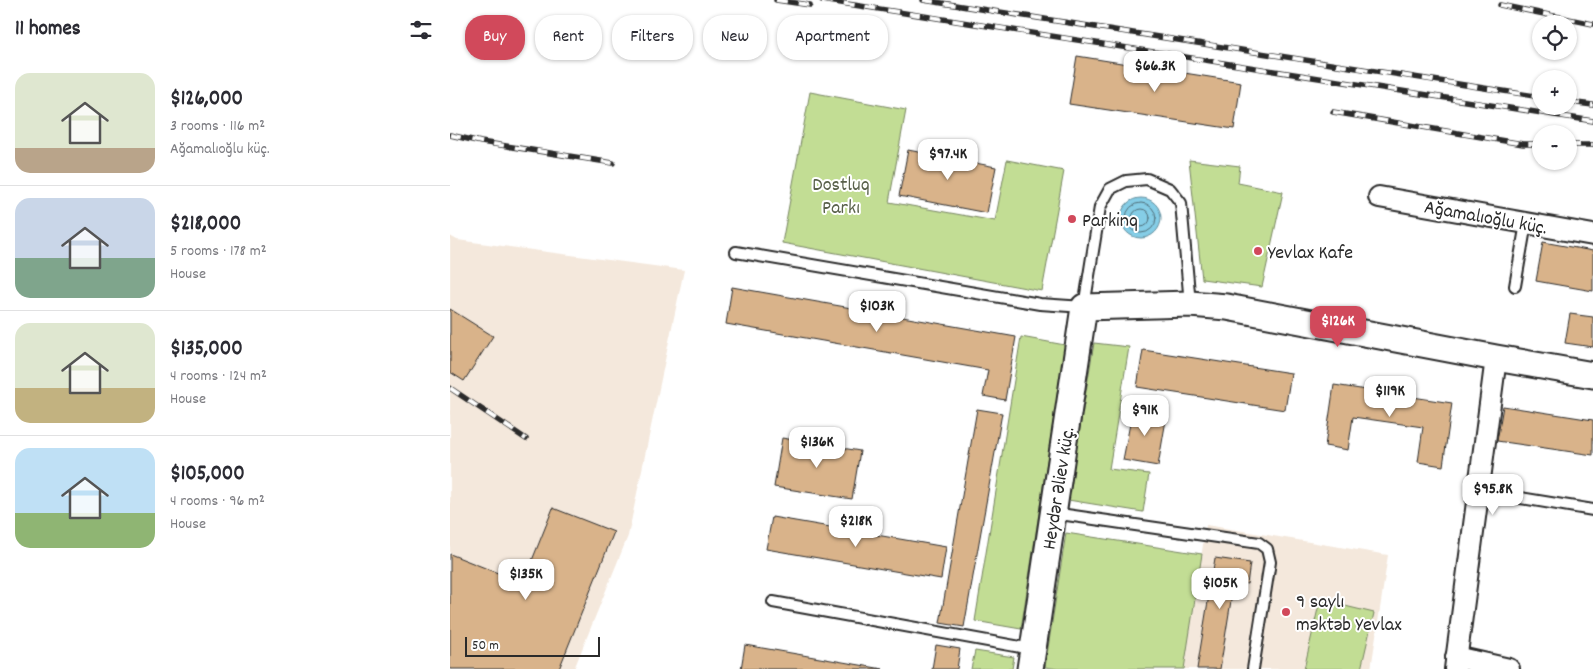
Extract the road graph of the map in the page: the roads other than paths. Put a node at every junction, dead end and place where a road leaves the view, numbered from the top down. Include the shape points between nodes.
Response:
1 (1379, 197) dead end
2 (1526, 223) junction
3 (1593, 235) edge
4 (736, 252) dead end
5 (1516, 286) dead end
6 (1190, 304) junction
7 (1084, 307) junction
8 (1496, 358) junction
9 (1593, 375) edge
10 (1479, 491) junction
11 (1593, 510) edge
12 (1054, 513) junction
13 (773, 602) dead end
14 (1032, 659) edge
15 (1455, 663) edge
16 (1253, 669) edge
17 (1509, 669) edge

1 - 2 street, Ağamalıoğlu küç.
2 - 3 street, Ağamalıoğlu küç.
2 - 5 lane
4 - 7 lane via 1040,304
6 - 7 street
6 - 7 lane via 1181,203 1170,189 1148,180 1126,181 1110,189 1100,207
6 - 8 street via 1227,307
7 - 12 street, Heydər Əliev küç.
8 - 9 street
8 - 10 street
10 - 11 lane
10 - 15 street
12 - 14 street, Heydər Əliev küç.
12 - 16 lane via 1259,543 1267,549 1270,562
13 - 14 lane
15 - 17 street

